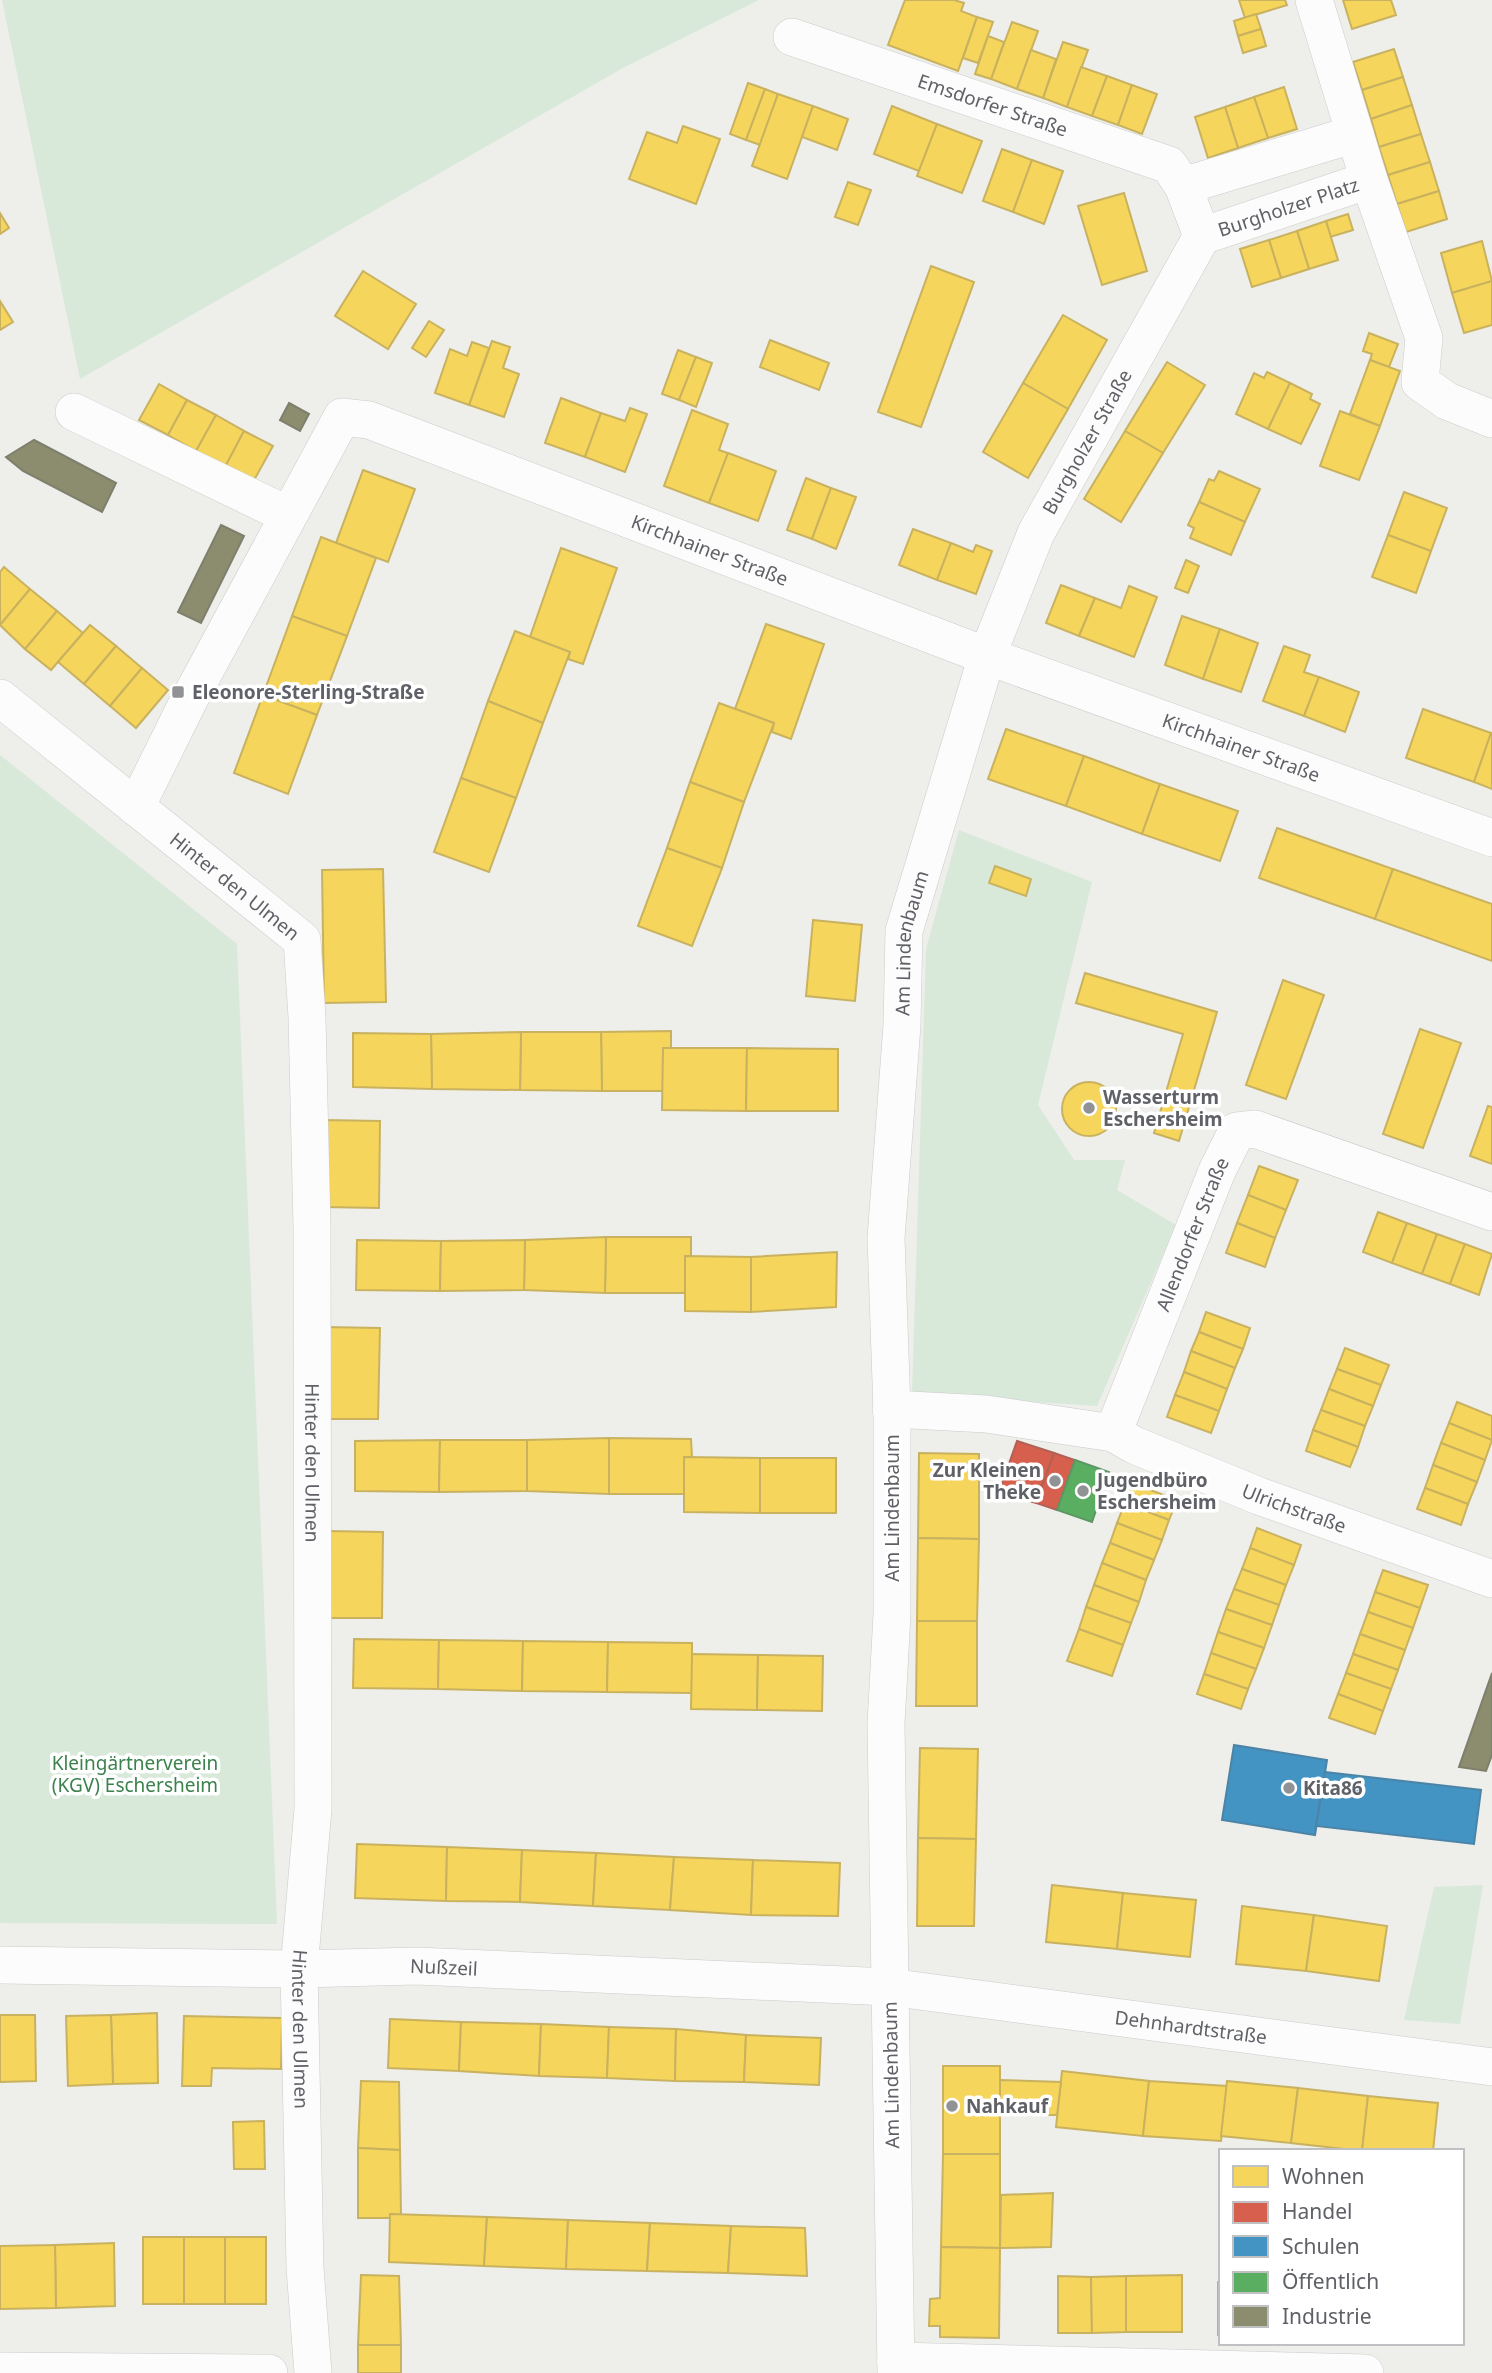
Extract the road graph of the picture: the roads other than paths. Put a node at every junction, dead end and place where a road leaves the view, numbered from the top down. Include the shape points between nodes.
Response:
1 (1314, 0) edge
2 (792, 37) dead end
3 (1355, 134) junction
4 (1369, 180) junction
5 (1183, 186) junction
6 (1202, 236) junction
7 (74, 412) dead end
8 (1492, 419) edge
9 (288, 515) junction
10 (987, 656) junction
11 (0, 698) edge
12 (136, 807) junction
13 (1492, 838) edge
14 (1492, 1212) edge
15 (891, 1409) junction
16 (1114, 1433) junction
17 (1492, 1579) edge
18 (0, 1965) edge
19 (299, 1969) junction
20 (889, 1987) junction
21 (1492, 2067) edge
22 (896, 2367) edge
23 (0, 2371) edge
24 (269, 2373) edge
25 (313, 2373) edge
26 (1365, 2373) edge

1 - 3 street, Burgholzer Platz
2 - 5 street, Emsdorfer Straße via 1169,166
3 - 4 street, Burgholzer Platz
3 - 5 street
4 - 6 street, Burgholzer Platz
4 - 8 street via 1424,338 1420,382 1447,401
5 - 6 street, Burgholzer Platz
6 - 10 street, Burgholzer Straße via 1037,533
7 - 9 street
9 - 10 street, Kirchhainer Straße via 342,417 369,419
9 - 12 street, Kirchhainer Straße
10 - 13 street, Kirchhainer Straße
10 - 15 street, Am Lindenbaum via 904,931 902,1025 886,1238
11 - 12 street, Hinter den Ulmen
12 - 19 street, Hinter den Ulmen via 302,940 312,1227 313,1809
14 - 16 street, Allendorfer Straße via 1255,1129 1237,1131
15 - 16 street, Ulrichstraße via 986,1414
15 - 20 street, Am Lindenbaum via 892,1614 886,1724
16 - 17 street, Ulrichstraße via 1134,1446 1259,1496
18 - 19 street, Nußzeil
19 - 20 street, Nußzeil via 417,1966
19 - 25 street, Hinter den Ulmen via 305,2268
20 - 21 street, Dehnhardtstraße
20 - 22 street, Am Lindenbaum
22 - 26 street
23 - 24 street

